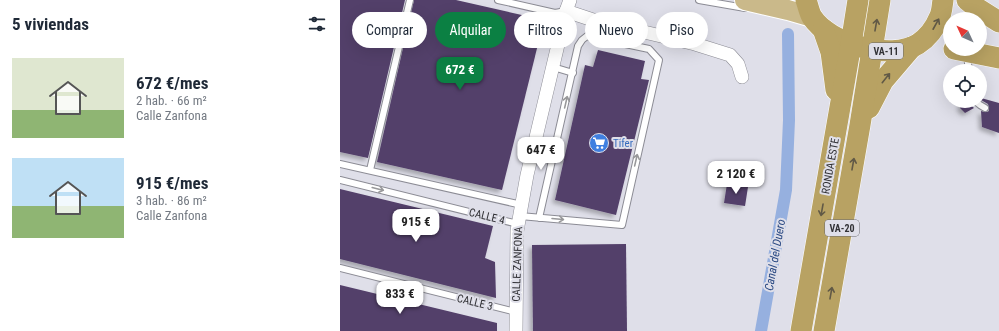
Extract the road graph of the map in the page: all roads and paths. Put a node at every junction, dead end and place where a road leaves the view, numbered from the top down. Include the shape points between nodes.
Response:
1 (410, 0) edge
2 (498, 0) edge
3 (699, 0) edge
4 (745, 0) edge
5 (858, 0) edge
6 (880, 0) edge
7 (943, 0) edge
8 (967, 0) edge
9 (567, 4) edge
10 (774, 6) junction
11 (814, 15) edge
12 (999, 22) edge
13 (851, 44) junction
14 (916, 45) junction
15 (872, 50) junction
16 (943, 51) edge
17 (973, 56) edge
18 (999, 58) edge
19 (553, 67) junction
20 (573, 73) junction
21 (742, 77) dead end
22 (839, 113) junction
23 (860, 124) junction
24 (340, 164) edge
25 (370, 170) junction
26 (340, 180) edge
27 (520, 215) junction
28 (539, 218) junction
29 (340, 268) edge
30 (516, 312) junction
31 (516, 331) edge
32 (800, 331) edge
33 (824, 331) edge

1 - 25 lane
2 - 9 lane via 554,13
3 - 10 lane via 752,9
4 - 10 main road
5 - 13 highway, RONDA ESTE / VA-20
15 -> 6 highway, RONDA ESTE / VA-20
14 -> 7 highway via 932,31 940,17
8 - 12 highway
9 - 19 street, CALLE ZANFONA
9 - 21 street via 593,20 730,55 738,64
10 - 11 main road
11 - 13 highway, VA-11 via 836,37
11 - 22 highway via 831,52
13 - 15 highway, VA-11
13 - 22 highway, RONDA ESTE / VA-20
14 - 15 highway, VA-11 via 894,51
14 - 16 highway, VA-11
23 -> 14 highway via 882,81
15 - 23 highway, RONDA ESTE / VA-20
17 - 18 highway, VA-11
19 - 20 lane
19 - 27 street, CALLE ZANFONA
28 -> 20 lane
28 -> 20 lane via 622,225 659,60 649,49 587,36 578,46
22 -> 32 highway, RONDA ESTE / VA-20
33 -> 23 highway, RONDA ESTE / VA-20
24 - 25 lane
25 - 27 lane
26 -> 27 lane, CALLE 4
27 - 28 lane
27 - 30 street, CALLE ZANFONA via 517,232
29 - 30 lane, CALLE 3
30 - 31 street, CALLE ZANFONA

